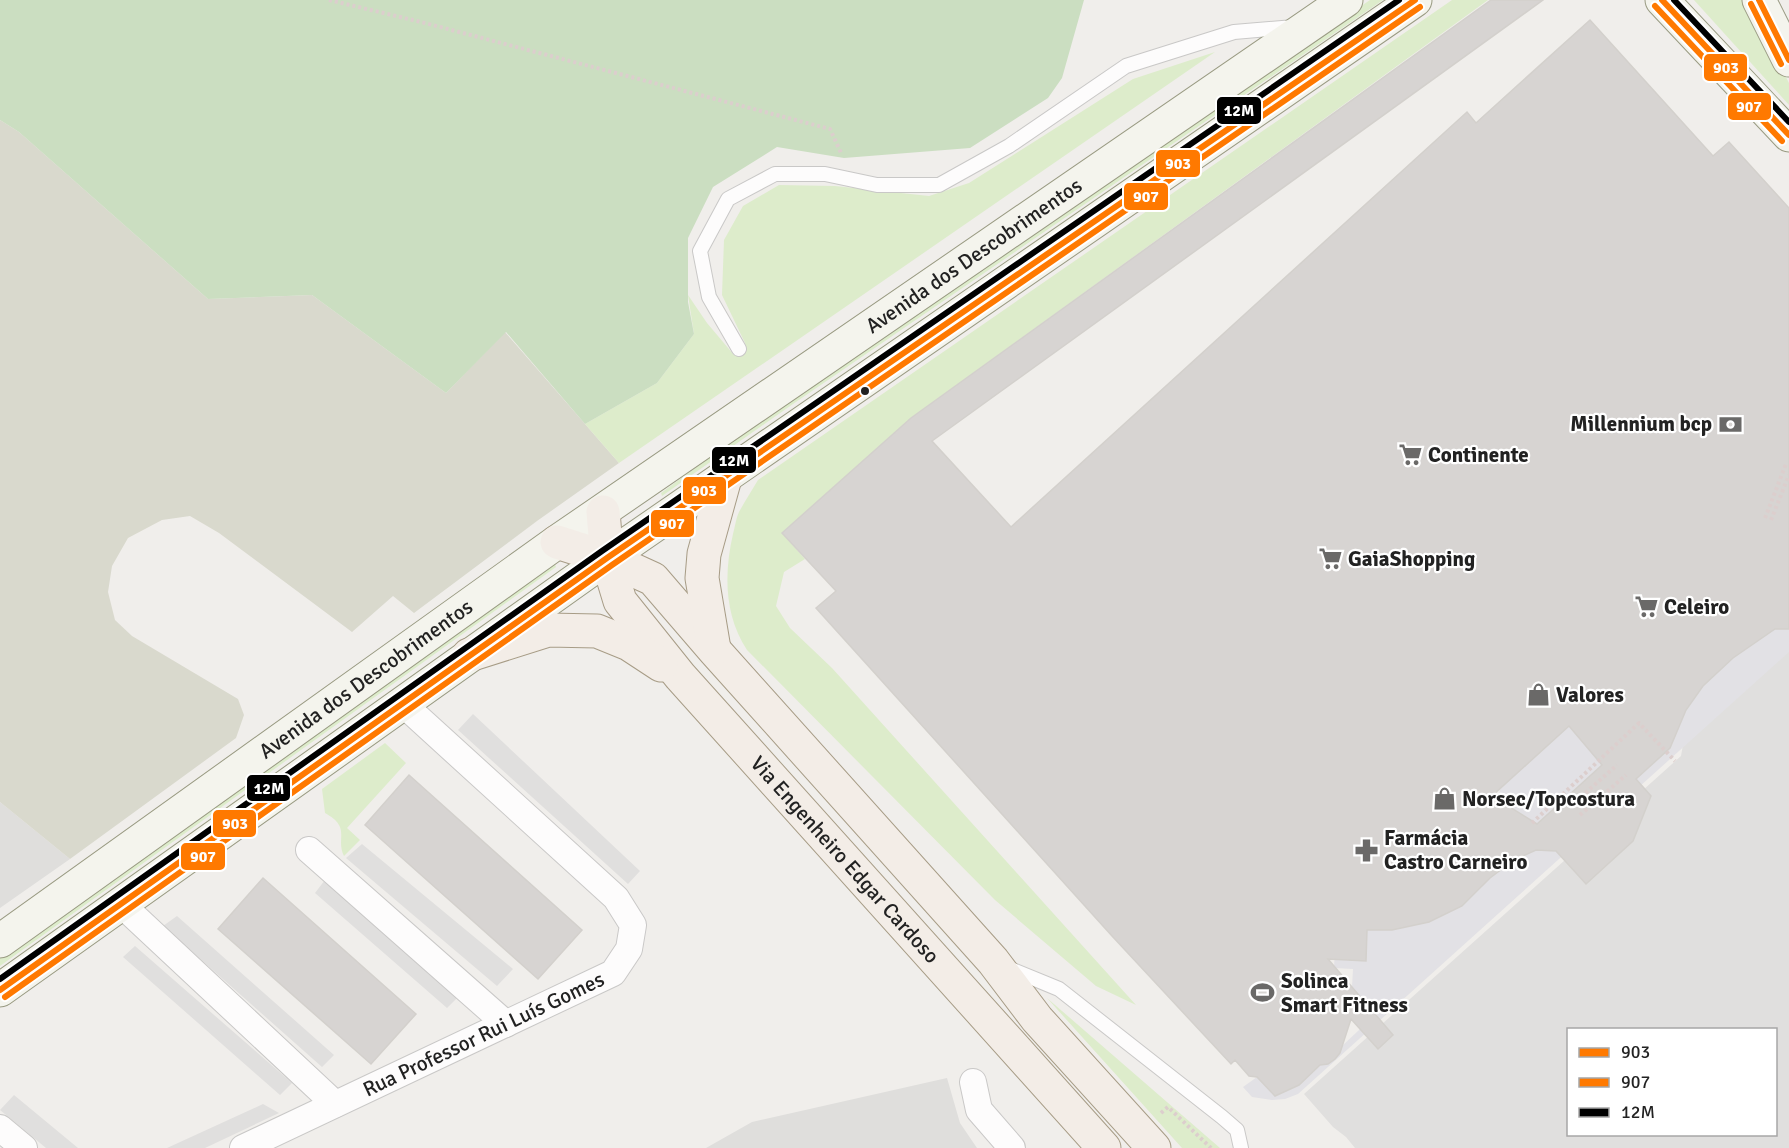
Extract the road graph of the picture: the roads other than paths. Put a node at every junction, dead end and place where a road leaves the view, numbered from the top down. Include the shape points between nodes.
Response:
1 (1346, 0) edge
2 (1415, 0) edge
3 (1662, 0) edge
4 (1759, 0) edge
5 (1308, 26) junction
6 (1789, 60) edge
7 (1789, 135) edge
8 (739, 349) dead end
9 (724, 478) junction
10 (603, 512) junction
11 (557, 543) junction
12 (607, 558) junction
13 (715, 651) junction
14 (469, 655) junction
15 (680, 676) junction
16 (402, 703) junction
17 (309, 850) dead end
18 (120, 903) junction
19 (0, 941) edge
20 (993, 961) junction
21 (0, 990) edge
22 (506, 1024) junction
23 (973, 1082) dead end
24 (335, 1104) junction
25 (0, 1128) edge
26 (24, 1148) edge
27 (243, 1148) edge
28 (1012, 1148) edge
29 (1104, 1148) edge
30 (1154, 1148) edge
31 (1241, 1148) edge

1 - 5 main road, Avenida dos Descobrimentos
2 - 9 main road, Avenida dos Descobrimentos
3 - 7 main road
4 - 6 main road
5 - 8 lane via 1234,32 1126,66 1010,146 939,185 877,185 825,174 775,174 728,199 700,252 709,297
5 - 10 main road, Avenida dos Descobrimentos
9 - 12 main road, Avenida dos Descobrimentos
9 - 13 main road via 702,574
10 - 11 main road, Avenida dos Descobrimentos
10 - 12 main road
11 - 12 main road
11 - 19 main road, Avenida dos Descobrimentos
12 - 13 main road, Via Engenheiro Edgar Cardoso via 653,579
12 - 14 main road, Avenida dos Descobrimentos
12 - 15 main road, Via Engenheiro Edgar Cardoso via 620,601
13 - 20 main road, Via Engenheiro Edgar Cardoso
14 - 15 main road via 548,630 597,631 629,644
14 - 16 main road, Avenida dos Descobrimentos
15 - 29 main road, Via Engenheiro Edgar Cardoso
16 - 18 main road, Avenida dos Descobrimentos
16 - 22 street, Rua Professor Rui Luís Gomes via 616,898 633,925 629,950 614,973
17 - 22 street
18 - 21 main road, Avenida dos Descobrimentos
18 - 24 street
20 - 30 main road, Via Engenheiro Edgar Cardoso via 1037,1019
20 - 31 lane via 1059,989 1222,1117 1236,1130
22 - 24 street, Rua Professor Rui Luís Gomes
23 - 28 street via 979,1110
24 - 27 street, Rua Professor Rui Luís Gomes
25 - 26 street

